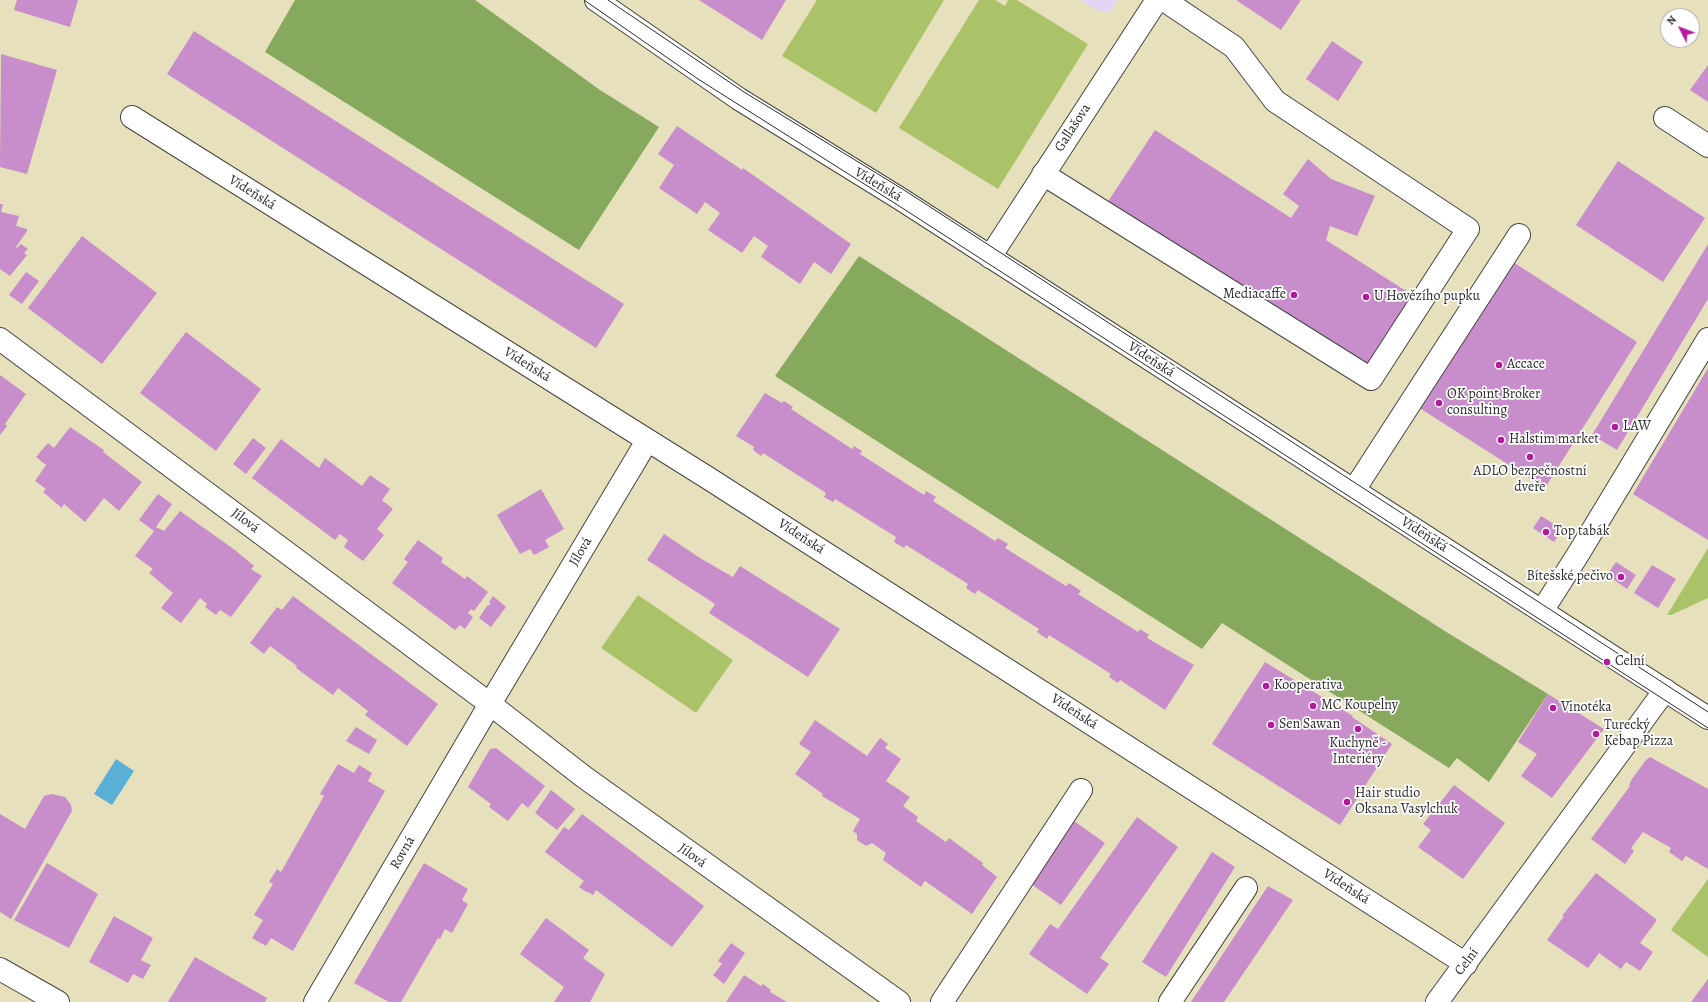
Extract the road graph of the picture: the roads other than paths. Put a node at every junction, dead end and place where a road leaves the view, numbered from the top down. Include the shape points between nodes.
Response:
1 (596, 0) edge
2 (1157, 0) edge
3 (1164, 0) edge
4 (132, 117) dead end
5 (1665, 118) dead end
6 (1708, 146) edge
7 (1043, 174) junction
8 (1519, 235) dead end
9 (990, 257) junction
10 (0, 339) edge
11 (1708, 340) edge
12 (648, 441) junction
13 (1354, 490) junction
14 (1542, 611) junction
15 (1665, 690) junction
16 (490, 704) junction
17 (1708, 718) edge
18 (1081, 790) dead end
19 (1246, 888) dead end
20 (1466, 964) junction
21 (0, 969) edge
22 (58, 1002) edge
23 (315, 1002) edge
24 (899, 1002) edge
25 (942, 1002) edge
26 (1170, 1002) edge
27 (1437, 1002) edge

1 - 9 street, Vídeňská via 739,99
2 - 7 street, Gallašova
3 - 7 street via 1234,47 1275,101 1468,229 1371,379
4 - 12 street, Vídeňská
5 - 6 street
7 - 9 street, Gallašova
8 - 13 street
9 - 13 street, Vídeňská
10 - 16 street, Jílová
11 - 14 street
12 - 16 street, Jílová
12 - 20 street, Vídeňská
13 - 14 street, Vídeňská
14 - 15 street, Vídeňská
15 - 17 street, Vídeňská
15 - 20 street, Celní
16 - 23 street, Rovná
16 - 24 street, Jílová via 590,782
18 - 25 street
19 - 26 street
20 - 27 street, Celní
21 - 22 street

